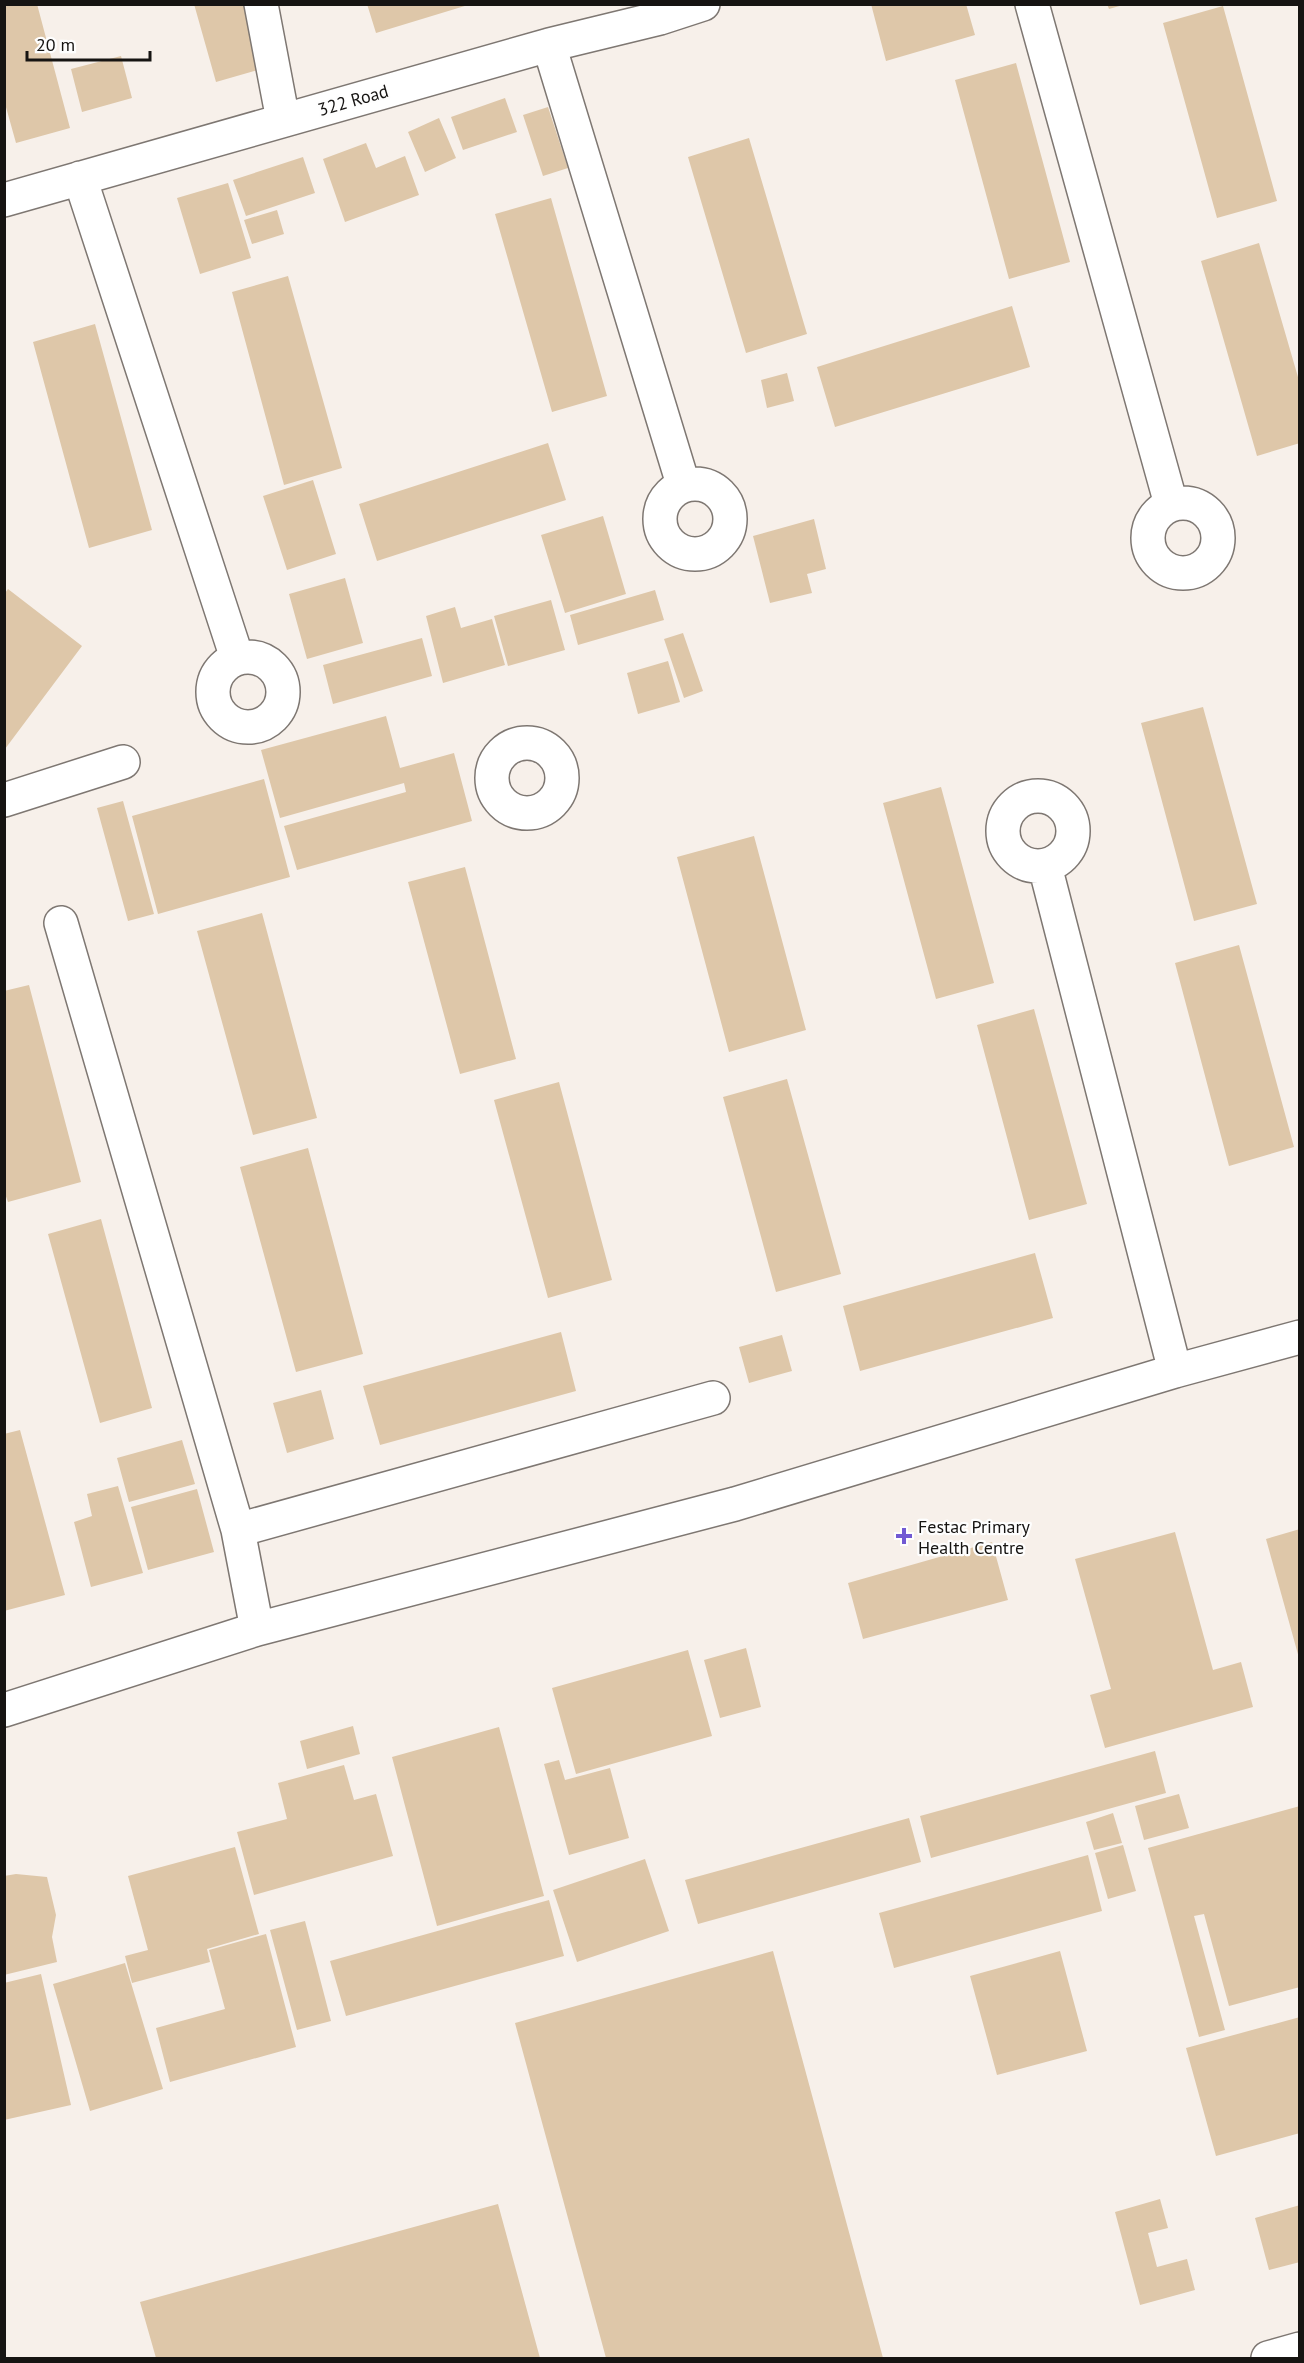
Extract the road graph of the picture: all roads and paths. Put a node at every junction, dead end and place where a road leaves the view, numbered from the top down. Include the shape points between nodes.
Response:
1 (261, 4) edge
2 (703, 4) edge
3 (1032, 4) edge
4 (659, 11) edge
5 (549, 45) junction
6 (284, 120) junction
7 (80, 178) junction
8 (4, 200) edge
9 (683, 484) dead end
10 (1171, 504) dead end
11 (237, 658) dead end
12 (123, 762) dead end
13 (4, 800) edge
14 (1046, 866) dead end
15 (61, 923) dead end
16 (1299, 1337) edge
17 (1175, 1371) junction
18 (713, 1398) dead end
19 (238, 1530) junction
20 (257, 1629) junction
21 (4, 1710) edge
22 (1299, 2349) edge
23 (1268, 2358) edge

1 - 6 street
2 - 4 street, 322 Road
3 - 10 street
4 - 5 street, 322 Road
5 - 6 street, 322 Road
5 - 9 street
6 - 7 street, 322 Road
7 - 8 street, 322 Road
7 - 11 street
12 - 13 street
14 - 17 street
15 - 19 street
16 - 17 street
17 - 20 street via 735,1504
18 - 19 street
19 - 20 street
20 - 21 street
22 - 23 street

